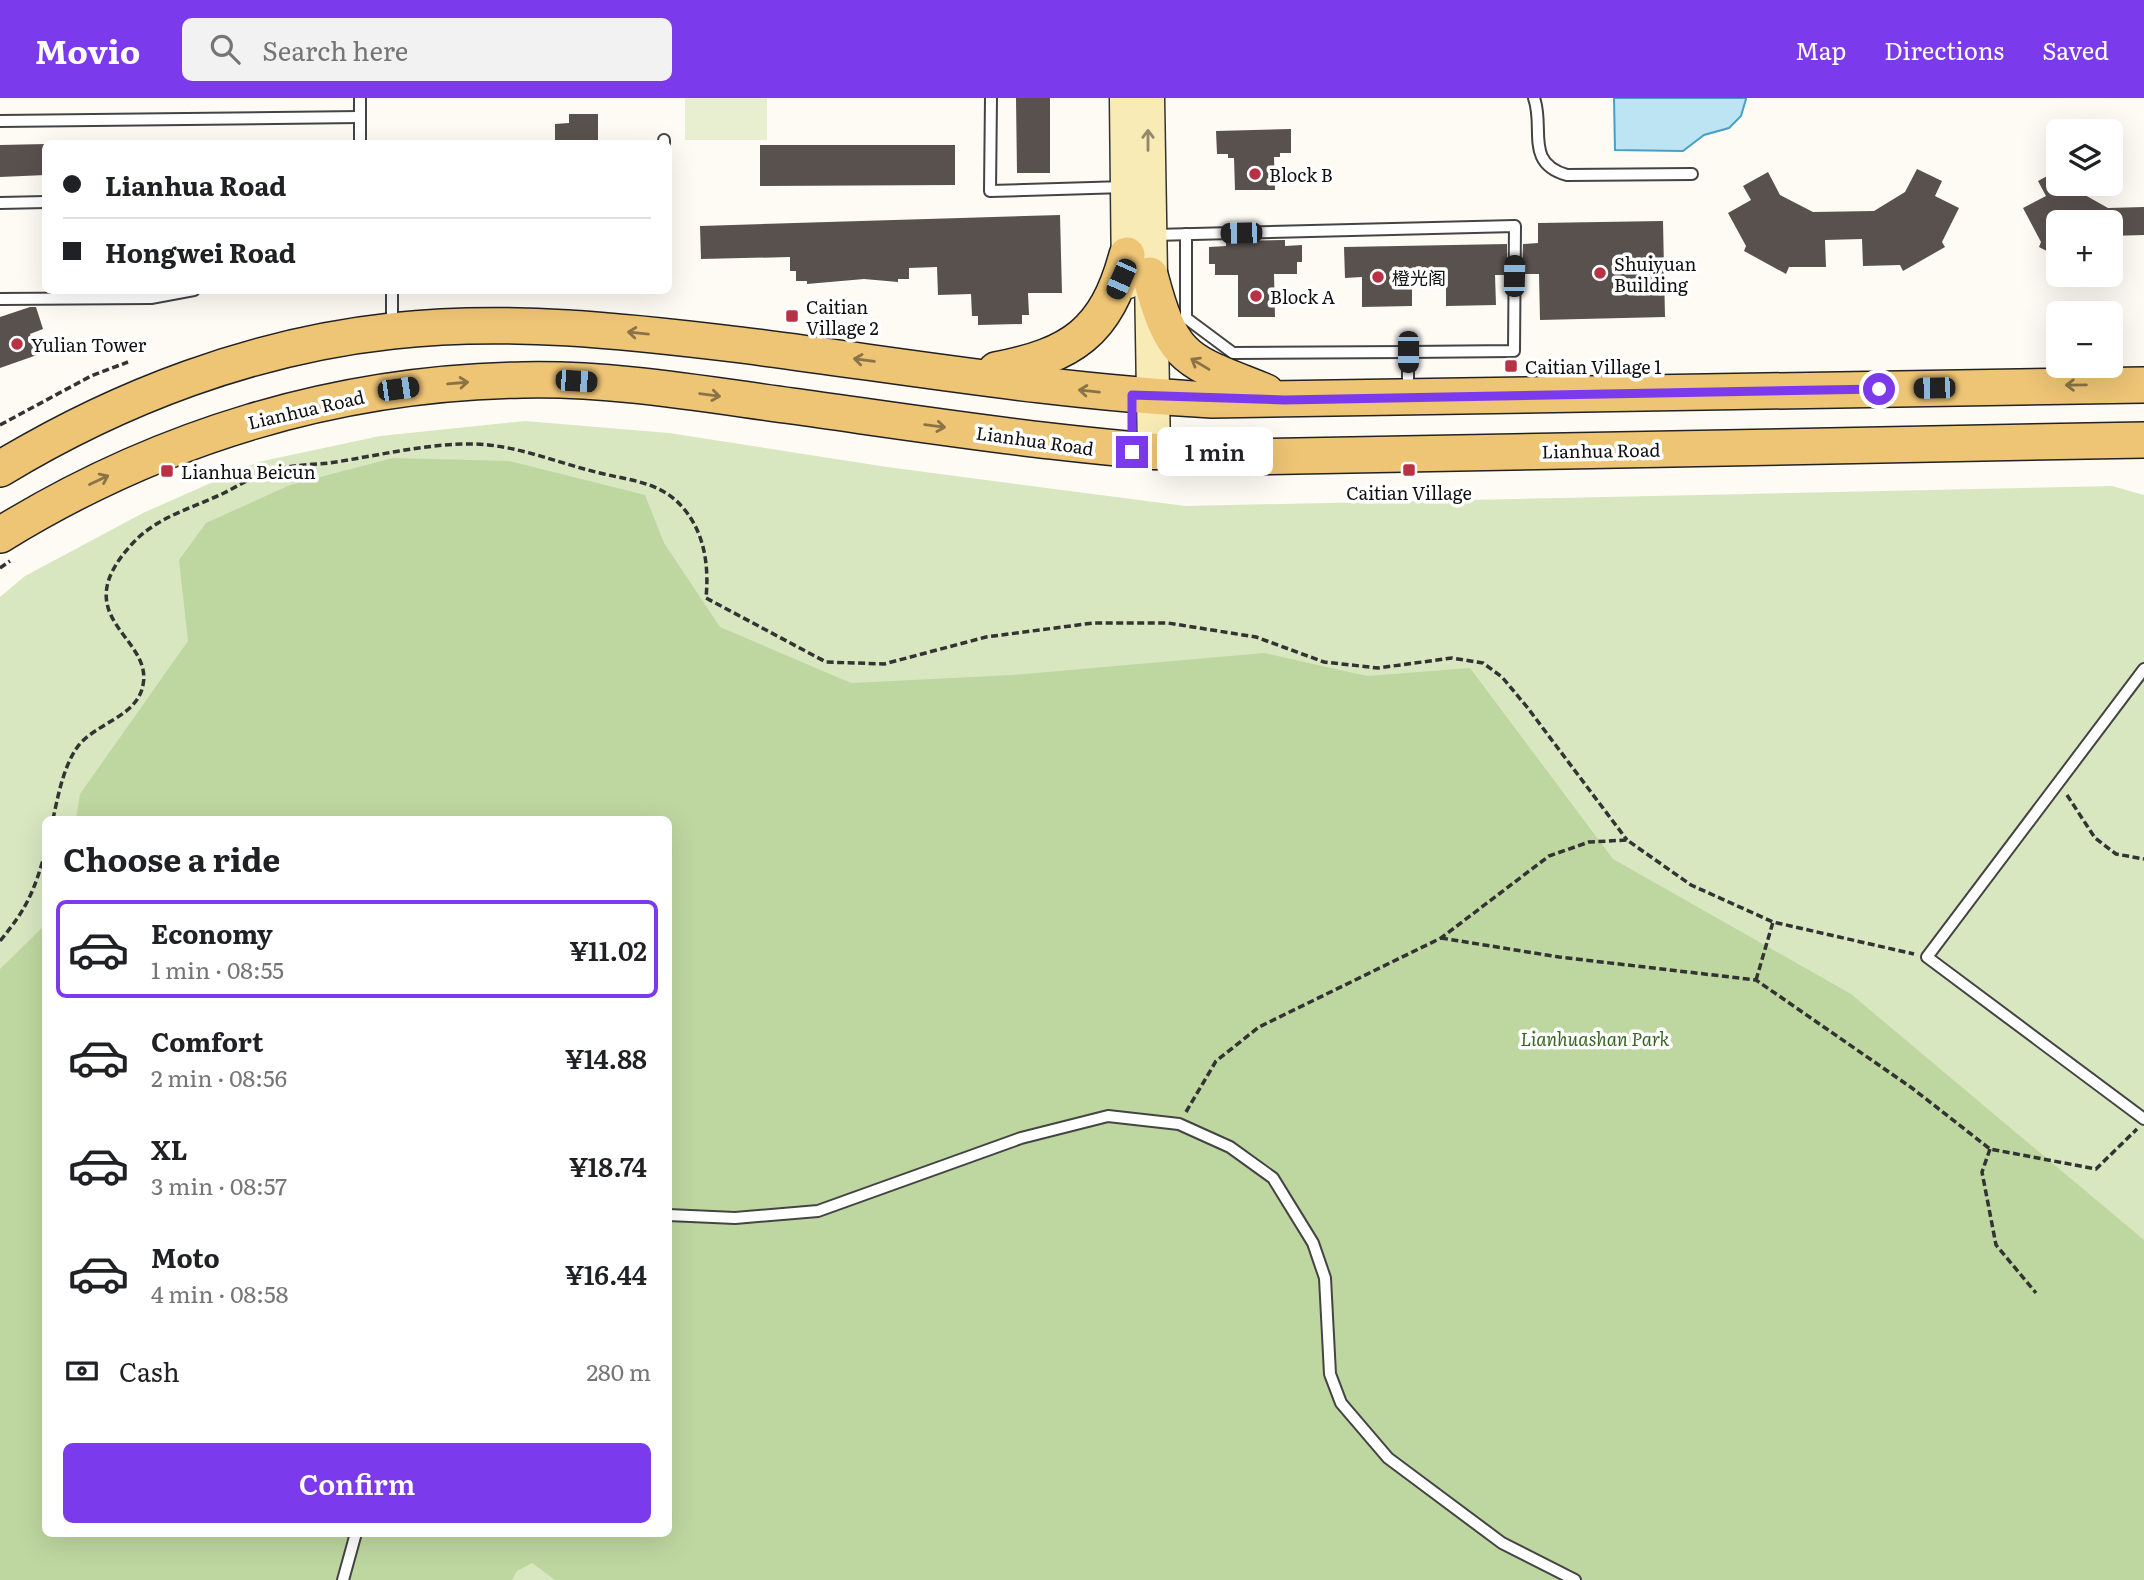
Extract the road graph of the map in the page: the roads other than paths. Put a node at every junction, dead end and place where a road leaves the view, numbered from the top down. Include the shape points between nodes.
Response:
1 (360, 98) edge
2 (991, 98) edge
3 (1126, 98) edge
4 (1148, 98) edge
5 (1534, 98) edge
6 (360, 117) junction
7 (0, 121) edge
8 (360, 140) edge
9 (1692, 174) dead end
10 (1138, 187) junction
11 (42, 202) edge
12 (0, 203) edge
13 (1186, 234) junction
14 (1142, 255) junction
15 (172, 294) edge
16 (392, 294) edge
17 (0, 299) edge
18 (392, 331) junction
19 (1408, 352) junction
20 (975, 375) junction
21 (2144, 385) edge
22 (1142, 396) junction
23 (1409, 398) junction
24 (1285, 400) junction
25 (2144, 428) edge
26 (2144, 440) edge
27 (2074, 442) junction
28 (1143, 453) junction
29 (15, 454) edge
30 (0, 469) edge
31 (4, 540) edge
32 (2144, 669) edge
33 (2144, 1121) edge
34 (672, 1216) edge
35 (355, 1537) edge
36 (343, 1580) edge
37 (1575, 1580) edge

1 - 6 lane
2 - 10 lane via 990,191
3 - 10 street
10 -> 4 street
5 - 9 lane via 1541,158 1552,170 1567,175
6 - 7 lane
6 - 8 lane
10 - 14 street
11 - 12 lane
13 - 14 lane
13 - 19 lane via 1186,318 1233,353
13 - 19 lane via 1515,226 1514,351
14 - 20 main road via 1121,279 1090,332 1073,346 1024,365
14 - 22 street
24 -> 14 main road via 1222,376 1184,354 1166,326
15 - 17 lane
16 - 18 lane
20 -> 18 main road via 579,327
18 - 29 main road via 279,351 204,373 104,412
19 - 23 lane
22 -> 20 main road
21 -> 23 main road
22 - 24 main road
22 - 28 street
23 - 24 main road
25 - 27 street
26 - 27 main road, Lianhua Road
27 - 28 main road, Lianhua Road via 1259,457
31 -> 28 main road, Lianhua Road via 38,511 129,465 212,433 273,414 373,393 474,382 627,384
29 - 30 main road
32 - 33 lane via 1927,957
34 - 37 lane via 818,1211 1021,1138 1108,1116 1179,1124 1230,1147 1273,1178 1280,1189 1313,1243 1325,1278 1330,1374 1342,1404 1388,1458 1502,1544
35 - 36 lane

